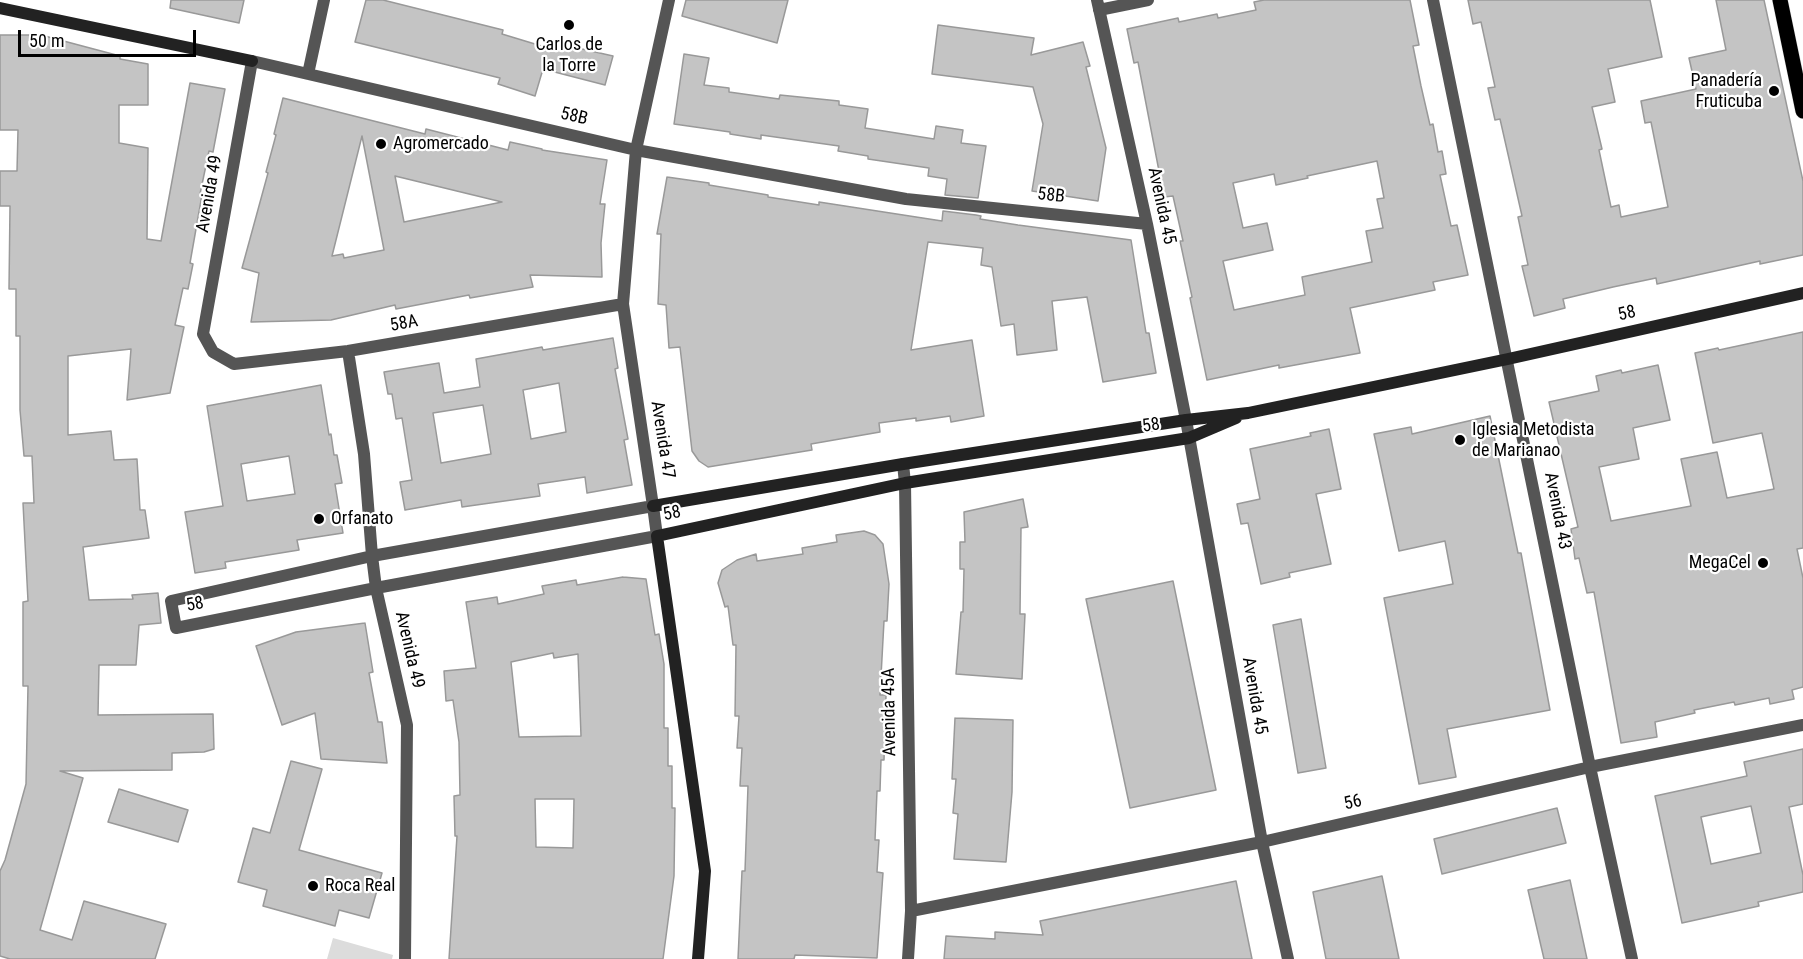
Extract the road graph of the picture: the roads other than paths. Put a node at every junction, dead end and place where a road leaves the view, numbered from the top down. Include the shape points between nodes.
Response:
1 (324, 0) edge
2 (669, 0) edge
3 (1148, 0) edge
4 (1433, 0) edge
5 (1780, 0) edge
6 (1098, 5) edge
7 (0, 8) edge
8 (252, 61) junction
9 (308, 74) junction
10 (1803, 111) edge
11 (636, 150) junction
12 (1147, 224) junction
13 (1803, 293) edge
14 (623, 304) junction
15 (203, 334) joint
16 (348, 351) junction
17 (1508, 359) junction
18 (1248, 413) junction
19 (1186, 420) junction
20 (1189, 438) junction
21 (903, 464) junction
22 (905, 483) junction
23 (653, 506) junction
24 (657, 536) junction
25 (372, 556) junction
26 (376, 588) junction
27 (1803, 725) edge
28 (1590, 767) junction
29 (1262, 842) junction
30 (911, 911) junction
31 (405, 959) edge
32 (698, 959) edge
33 (908, 959) edge
34 (1288, 959) edge
35 (1632, 959) edge

1 - 9 street
2 - 11 street, Avenida 47
3 - 6 street
4 - 17 street, Avenida 43
5 - 10 main road
6 - 12 street, Avenida 45
7 - 8 street, 58B
8 - 9 street, 58B
8 - 15 street, Avenida 49
9 - 11 street, 58B
11 - 12 street, 58B via 906,199
11 - 14 street, Avenida 47
12 - 19 street, Avenida 45
13 - 17 street, 58
14 - 16 street, 58A
14 - 23 street, Avenida 47
15 - 16 street, 58A via 213,352 234,364
16 - 25 street, Avenida 49 via 364,454
17 - 18 street, 58
17 - 28 street, Avenida 43
18 - 19 street, 58
18 - 20 street, 58
19 - 20 street, Avenida 45
19 - 21 street, 58
20 - 22 street, 58
20 - 29 street, Avenida 45
21 - 22 street, Avenida 45A
21 - 23 street, 58
22 - 24 street, 58
22 - 30 street, Avenida 45A
23 - 24 street, Avenida 47
23 - 25 street, 58
24 - 26 street, 58
24 - 32 street, Avenida 47 via 705,871
25 - 26 street, Avenida 49
25 - 26 street, 58 via 171,601 176,627
26 - 31 street, Avenida 49 via 407,725
27 - 28 street, 56
28 - 29 street, 56
28 - 35 street, Avenida 43
29 - 30 street, 56
29 - 34 street, Avenida 45
30 - 33 street, Avenida 45A

